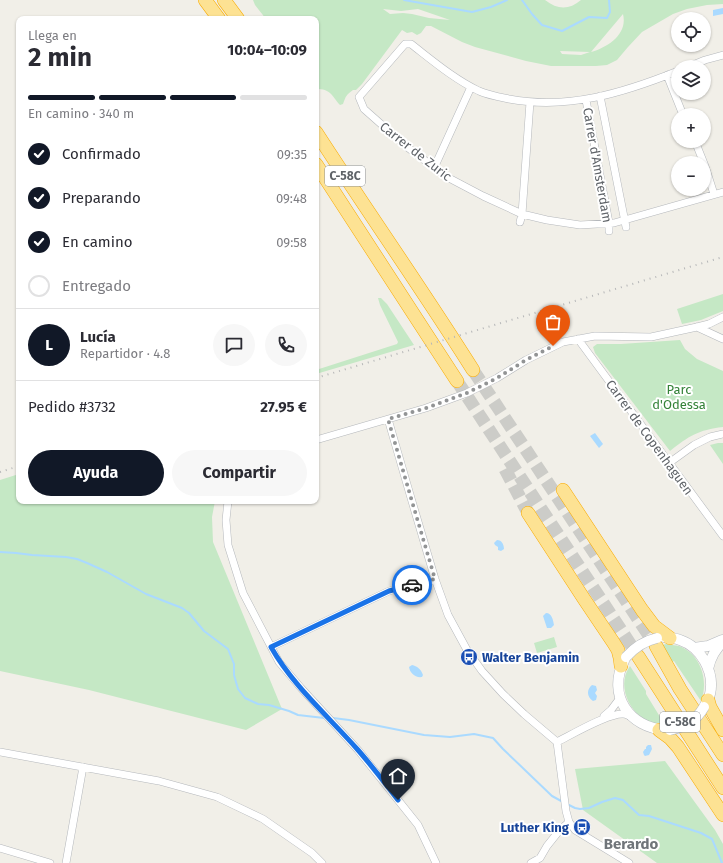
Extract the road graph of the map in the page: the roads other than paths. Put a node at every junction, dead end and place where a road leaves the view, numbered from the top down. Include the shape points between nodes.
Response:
1 (205, 0) edge
2 (224, 0) edge
3 (217, 16) edge
4 (236, 16) edge
5 (723, 55) edge
6 (705, 60) edge
7 (671, 73) edge
8 (666, 75) junction
9 (471, 87) junction
10 (600, 96) junction
11 (586, 100) junction
12 (530, 102) junction
13 (681, 108) edge
14 (319, 137) edge
15 (698, 148) edge
16 (434, 168) junction
17 (319, 169) edge
18 (723, 192) edge
19 (714, 194) junction
20 (522, 214) junction
21 (520, 222) dead end
22 (609, 223) junction
23 (626, 223) junction
24 (610, 231) dead end
25 (723, 317) edge
26 (697, 327) junction
27 (578, 339) junction
28 (723, 339) edge
29 (472, 370) tunnel mouth
30 (457, 381) tunnel mouth
31 (388, 419) junction
32 (723, 434) edge
33 (319, 439) edge
34 (669, 463) junction
35 (563, 490) dead end
36 (228, 504) edge
37 (528, 513) tunnel mouth
38 (723, 536) edge
39 (435, 579) junction
40 (723, 640) edge
41 (661, 641) junction
42 (271, 647) junction
43 (694, 648) junction
44 (628, 660) junction
45 (708, 669) junction
46 (620, 698) junction
47 (706, 703) junction
48 (632, 717) junction
49 (595, 722) junction
50 (665, 730) junction
51 (723, 730) edge
52 (557, 742) junction
53 (0, 752) edge
54 (723, 755) edge
55 (83, 767) junction
56 (723, 788) edge
57 (723, 815) edge
58 (569, 822) junction
59 (0, 848) edge
60 (50, 863) edge
61 (66, 863) edge
62 (322, 863) edge
63 (436, 863) edge
64 (531, 863) edge
65 (629, 863) edge

1 - 3 highway
2 - 4 highway
5 - 6 street
7 - 8 street
8 - 10 street via 629,89
8 - 13 street
9 - 12 street via 501,98
9 - 16 street
9 - 16 street, Carrer de Zuric via 411,44 405,44 359,98 364,109
10 - 11 street
10 - 23 street, Carrer d'Amsterdam
11 - 12 street via 560,103
11 - 22 street, Carrer d'Amsterdam
12 - 20 street
14 - 29 highway, C-58C
15 - 19 street
16 - 20 street, Carrer de Zuric via 483,196
17 - 30 highway, C-58C
18 - 19 street, Carrer de Zuric
19 - 23 street, Carrer de Zuric
20 - 21 street
20 - 22 street, Carrer de Zuric via 580,225
22 - 23 street, Carrer de Zuric
22 - 24 street, Carrer d'Amsterdam
25 - 26 street
26 - 27 street via 651,337 595,336
26 - 28 street
27 - 31 street via 563,342 467,393
27 - 34 street, Carrer de Copenhaguen
31 - 33 street
31 - 39 street
32 - 34 street via 694,445
34 - 38 street, Carrer de Copenhaguen
35 - 41 highway via 654,626
36 - 42 street via 228,545 243,593
37 - 44 highway via 613,642 620,658
39 - 42 street via 389,591
39 - 52 street via 448,615 482,671 524,714
40 - 43 main road
40 - 45 main road via 710,660
41 - 43 main road via 680,640
41 - 44 main road, bridge via 649,640 641,644 634,649
41 - 54 highway, C-58C via 680,689
42 - 63 street via 301,688 358,750 418,825
43 - 45 main road via 703,657
44 - 46 main road via 619,675
44 - 56 highway, C-58C
45 - 47 main road via 711,681
46 - 48 main road
46 - 49 street via 611,710
47 - 50 main road, bridge via 694,720 684,726
47 - 51 highway
48 - 49 street via 614,715
48 - 50 main road via 650,728
49 - 52 street
50 - 57 highway
52 - 58 street
53 - 55 street
55 - 61 street
55 - 62 street via 159,781 217,797 263,819 312,853
58 - 64 street via 559,831 540,858
58 - 65 street via 575,830
59 - 60 street

